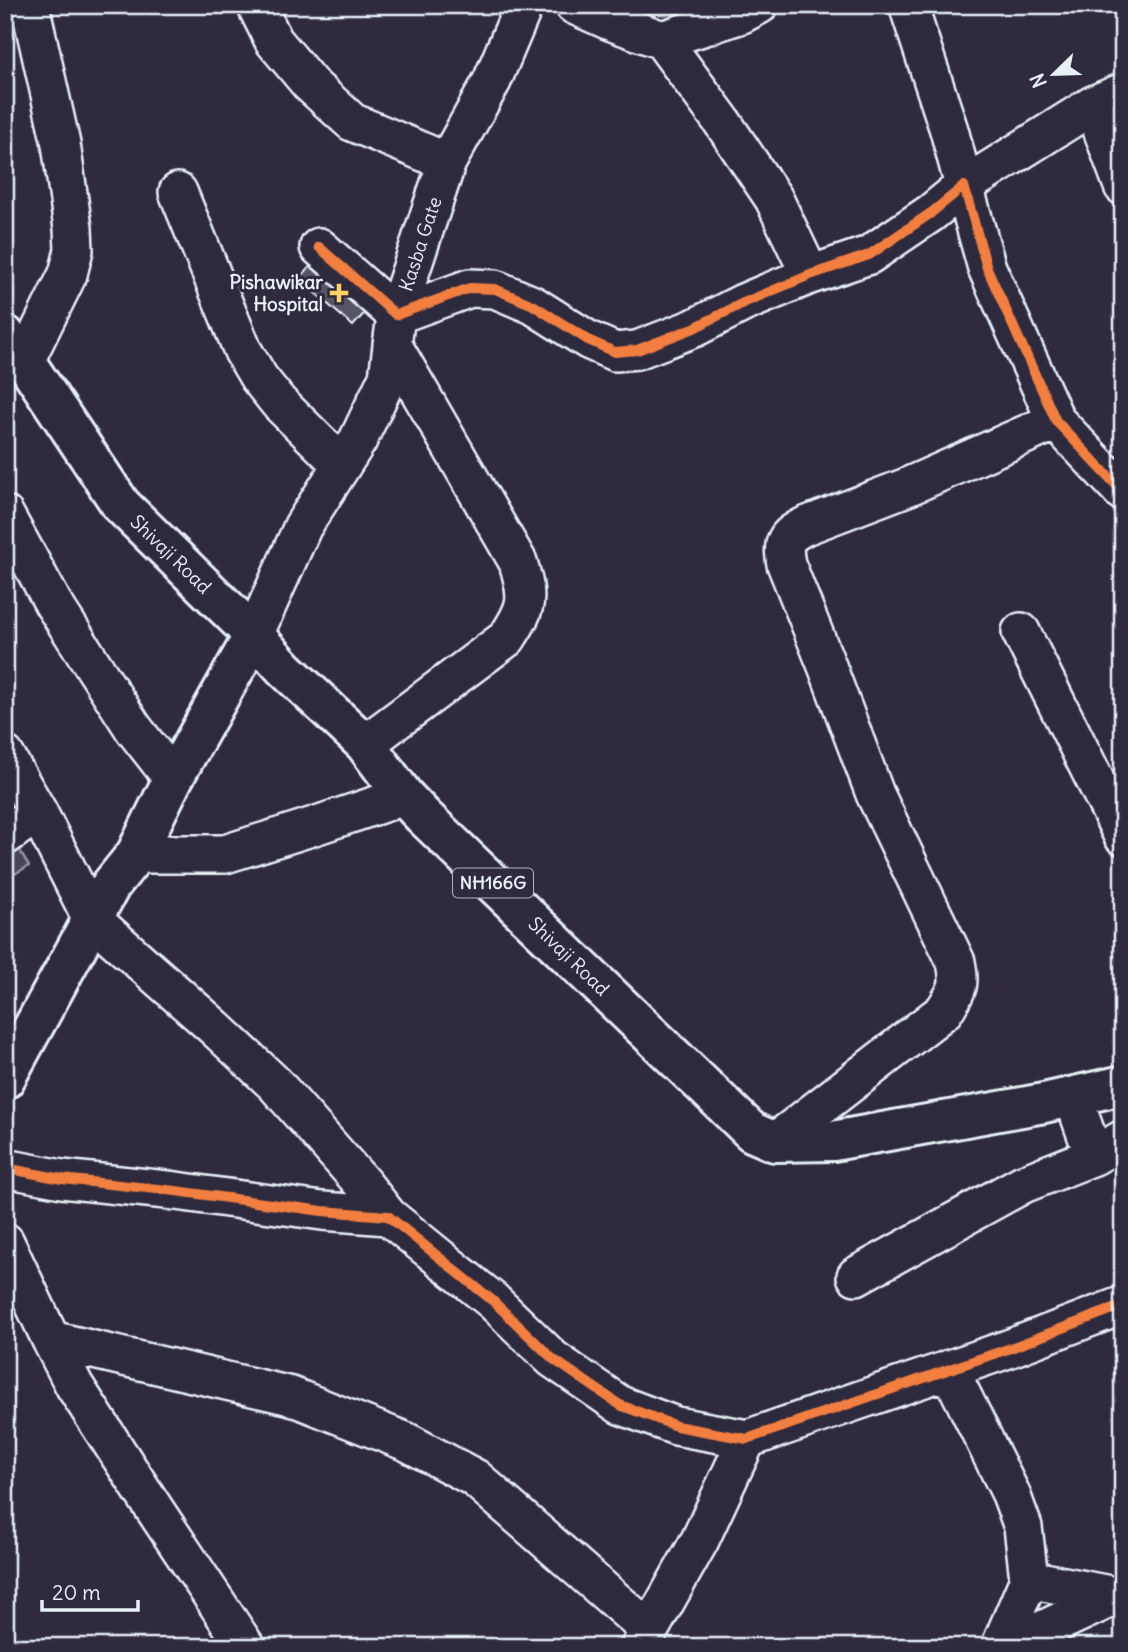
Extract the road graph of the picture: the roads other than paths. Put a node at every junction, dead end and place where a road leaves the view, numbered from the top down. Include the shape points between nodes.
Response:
1 (30, 5) edge
2 (256, 5) edge
3 (524, 5) edge
4 (574, 5) edge
5 (759, 5) edge
6 (908, 5) edge
7 (662, 40) junction
8 (1108, 98) edge
9 (447, 162) junction
10 (964, 186) junction
11 (1123, 186) edge
12 (178, 192) dead end
13 (319, 247) dead end
14 (810, 275) junction
15 (394, 329) junction
16 (15, 348) edge
17 (1056, 421) junction
18 (342, 465) junction
19 (1123, 492) edge
20 (5, 514) edge
21 (1021, 632) dead end
22 (254, 635) junction
23 (365, 744) junction
24 (5, 755) edge
25 (173, 779) junction
26 (404, 796) junction
27 (38, 812) junction
28 (5, 836) edge
29 (1123, 836) edge
30 (136, 854) junction
31 (92, 919) junction
32 (5, 1079) edge
33 (1123, 1085) edge
34 (1073, 1097) junction
35 (775, 1142) junction
36 (1108, 1147) edge
37 (5, 1168) edge
38 (388, 1216) junction
39 (5, 1242) edge
40 (856, 1276) dead end
41 (1123, 1305) edge
42 (51, 1340) junction
43 (949, 1369) junction
44 (747, 1439) junction
45 (1029, 1579) junction
46 (1118, 1597) edge
47 (645, 1638) edge
48 (246, 1647) edge
49 (1000, 1647) edge
50 (1006, 1647) edge

1 - 16 street via 61,144 74,250 68,274
2 - 9 street via 274,41 310,84 352,122
3 - 9 street, Kasba Gate via 492,81
4 - 7 street
5 - 7 street
6 - 10 street
7 - 14 street via 774,198
8 - 10 street
8 - 11 street
9 - 15 street, Kasba Gate
10 - 14 street via 869,255
10 - 17 street via 987,268
12 - 18 street via 243,351 259,378
13 - 15 street
14 - 15 street via 638,350 615,352 495,289 470,288
15 - 18 street, Kasba Gate via 388,377
15 - 23 street via 518,562 526,600 507,638
16 - 22 main road, Shivaji Road / NH166G via 121,505
17 - 19 street
17 - 35 street via 794,532 786,541 786,564 802,577 876,794 956,962 958,989 944,1011
18 - 22 street, Kasba Gate via 303,526
20 - 25 street via 53,603 134,729
21 - 29 street
22 - 23 main road, Shivaji Road / NH166G
22 - 25 main road
23 - 26 main road, Shivaji Road / NH166G
24 - 27 street
25 - 30 main road
26 - 30 street via 225,854
26 - 35 main road, Shivaji Road / NH166G via 752,1132
27 - 28 street
27 - 31 street
30 - 31 main road
31 - 32 main road
31 - 38 street via 275,1084
33 - 34 main road
34 - 35 main road via 833,1141
34 - 36 street
36 - 40 street via 1023,1184
37 - 38 street via 322,1212
38 - 44 street via 493,1301 553,1359 620,1405 676,1426
39 - 42 street
41 - 43 street
42 - 47 street via 291,1396 407,1442 475,1478
42 - 48 street via 74,1385
43 - 44 street
43 - 45 street via 1011,1494 1023,1527
44 - 47 street via 700,1540
45 - 46 street
45 - 49 street
46 - 50 street

